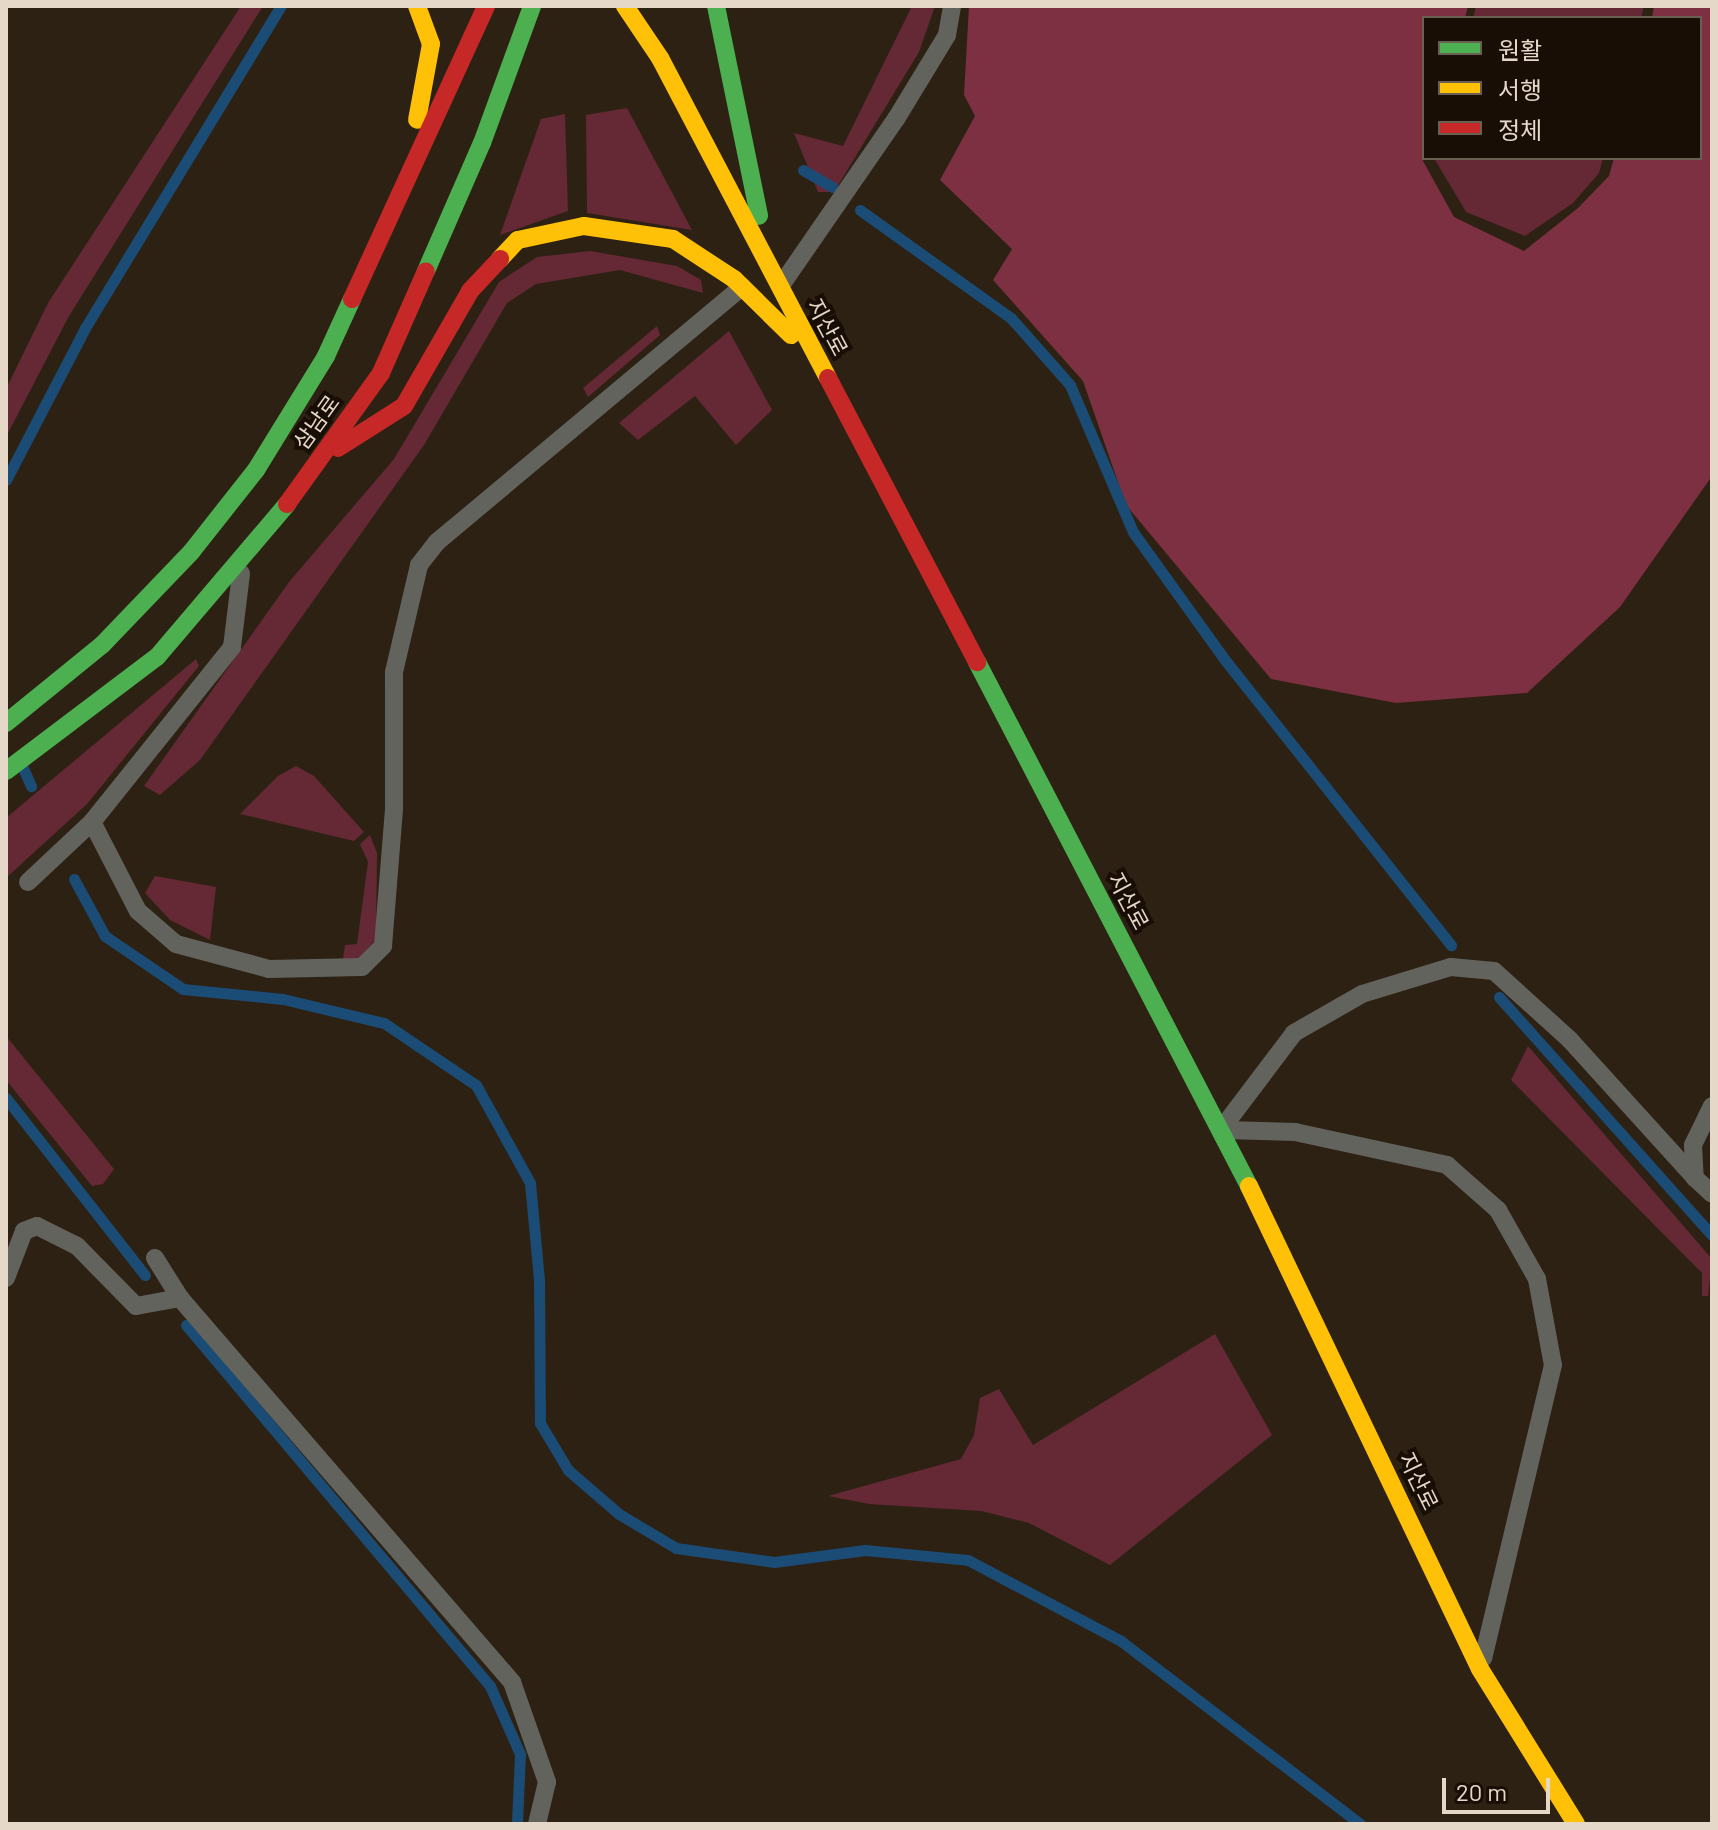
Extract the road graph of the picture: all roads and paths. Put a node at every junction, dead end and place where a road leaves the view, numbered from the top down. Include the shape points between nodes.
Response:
1 (417, 6) edge
2 (486, 6) edge
3 (532, 6) edge
4 (625, 6) edge
5 (716, 6) edge
6 (952, 6) edge
7 (396, 205) junction
8 (769, 265) junction
9 (780, 286) junction
10 (742, 287) junction
11 (822, 366) junction
12 (319, 460) junction
13 (243, 557) junction
14 (6, 723) edge
15 (6, 771) edge
16 (92, 822) junction
17 (28, 882) dead end
18 (1712, 1106) edge
19 (1222, 1130) junction
20 (1695, 1178) junction
21 (1712, 1194) edge
22 (155, 1258) dead end
23 (6, 1278) edge
24 (180, 1298) junction
25 (1480, 1669) junction
26 (537, 1824) edge
27 (1576, 1824) edge

1 - 7 main road via 431,44
2 - 7 main road, 삼남로
3 - 12 main road, 삼남로 via 482,143 381,373
4 - 8 main road, 지산로 via 660,58
5 - 8 main road
6 - 9 lane via 947,35 896,119
7 - 14 main road, 삼남로 via 326,356 256,470 192,551 102,645
8 - 9 main road, 지산로
9 - 11 main road, 지산로
10 - 11 main road
10 - 12 main road via 673,239 584,226 518,240 470,291 404,406
10 - 16 lane via 437,542 419,565 394,672 394,809 383,946 362,967 269,969 176,944 138,911
11 - 19 main road, 지산로
12 - 13 main road, 삼남로
13 - 15 main road, 삼남로 via 157,657
13 - 16 lane via 232,647
16 - 17 lane
18 - 20 lane via 1693,1145
19 - 20 lane via 1294,1033 1362,994 1451,967 1494,971 1570,1040
19 - 25 main road, 지산로
19 - 25 lane via 1295,1132 1447,1165 1498,1210 1537,1279 1553,1365
20 - 21 lane
22 - 24 lane
23 - 24 lane via 24,1231 37,1226 77,1246 136,1306
24 - 26 lane via 512,1682 547,1782
25 - 27 main road, 지산로

